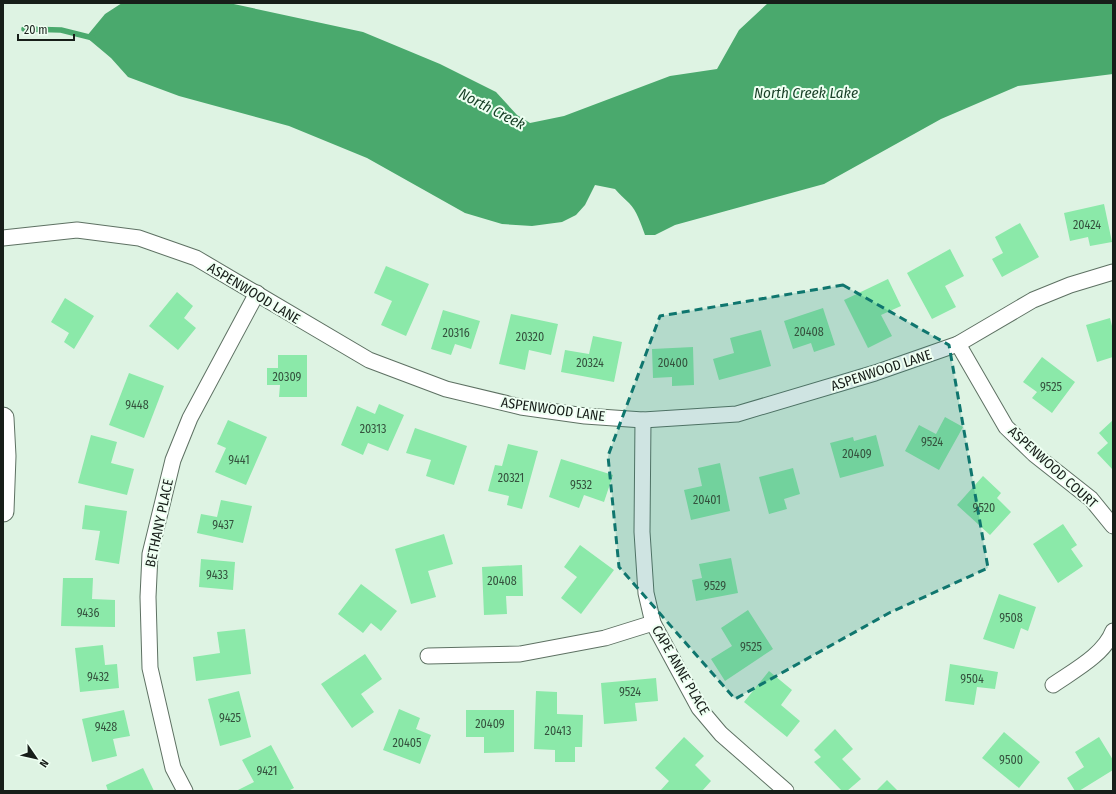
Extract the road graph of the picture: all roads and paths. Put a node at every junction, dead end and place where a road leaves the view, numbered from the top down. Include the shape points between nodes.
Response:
1 (3, 238) edge
2 (1113, 272) edge
3 (257, 294) junction
4 (958, 344) junction
5 (3, 418) edge
6 (643, 420) junction
7 (3, 511) edge
8 (1113, 526) edge
9 (653, 623) junction
10 (1113, 631) edge
11 (428, 656) dead end
12 (1053, 685) dead end
13 (185, 791) edge
14 (786, 791) edge

1 - 3 street, ASPENWOOD LANE via 77,230 138,238 196,258
2 - 4 street, ASPENWOOD LANE via 1032,300
3 - 6 street, ASPENWOOD LANE via 369,360 446,389 521,407 585,416
3 - 13 street, BETHANY PLACE via 190,418 173,460 150,554 150,668 173,768
4 - 6 street, ASPENWOOD LANE via 875,374 737,414
4 - 8 street, ASPENWOOD COURT via 1006,426 1034,454 1091,499
5 - 7 main road
6 - 9 street, CAPE ANNE PLACE via 642,532 646,593
9 - 11 street via 605,638 520,654
9 - 14 street, CAPE ANNE PLACE via 700,708 721,734
10 - 12 street via 1098,653

